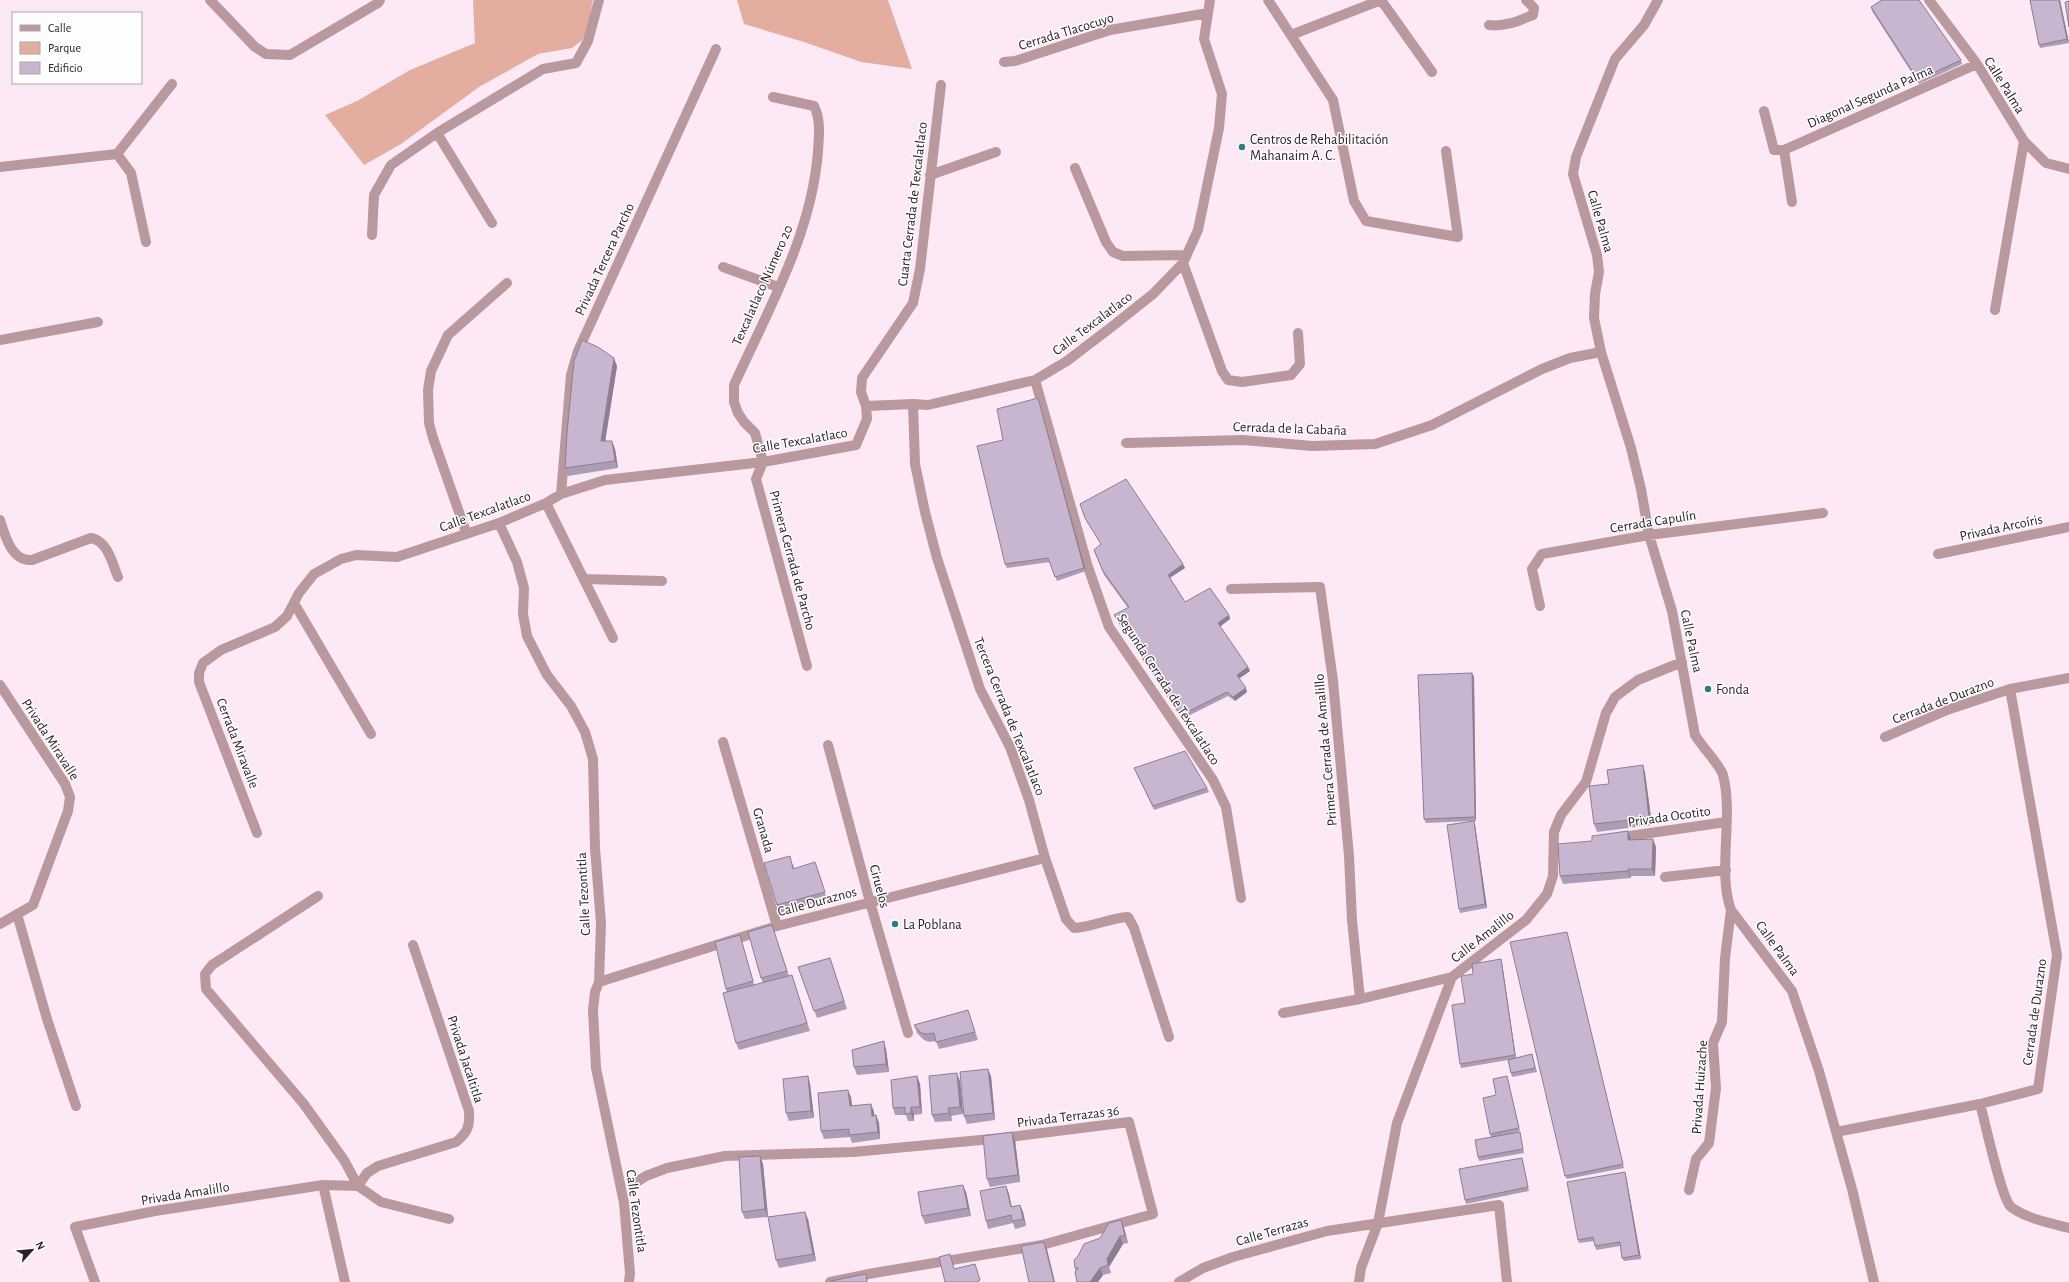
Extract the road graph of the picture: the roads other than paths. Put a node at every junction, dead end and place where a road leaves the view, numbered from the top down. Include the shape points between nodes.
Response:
1 (210, 0) edge
2 (380, 0) edge
3 (599, 0) edge
4 (1210, 0) edge
5 (1268, 0) edge
6 (1526, 0) edge
7 (1658, 0) edge
8 (1929, 0) edge
9 (1208, 13) junction
10 (1489, 25) dead end
11 (1291, 35) junction
12 (716, 48) dead end
13 (1004, 62) dead end
14 (1976, 64) junction
15 (1432, 72) dead end
16 (172, 84) dead end
17 (941, 85) dead end
18 (773, 98) dead end
19 (1764, 111) dead end
20 (437, 133) junction
21 (2024, 141) junction
22 (1779, 150) junction
23 (1446, 151) dead end
24 (996, 152) dead end
25 (117, 154) junction
26 (0, 167) edge
27 (1075, 168) dead end
28 (2069, 169) edge
29 (930, 175) junction
30 (1792, 202) dead end
31 (492, 222) dead end
32 (372, 235) dead end
33 (146, 242) dead end
34 (1185, 259) junction
35 (724, 267) dead end
36 (507, 284) dead end
37 (778, 287) junction
38 (1995, 310) dead end
39 (98, 322) dead end
40 (1298, 333) dead end
41 (0, 340) edge
42 (1601, 352) junction
43 (1036, 380) junction
44 (913, 404) junction
45 (866, 406) junction
46 (1126, 443) dead end
47 (763, 462) junction
48 (560, 494) junction
49 (546, 503) junction
50 (1823, 513) dead end
51 (0, 520) edge
52 (499, 523) junction
53 (2069, 527) edge
54 (466, 532) junction
55 (1649, 535) junction
56 (1938, 554) dead end
57 (118, 577) dead end
58 (584, 579) junction
59 (662, 581) dead end
60 (1231, 590) dead end
61 (294, 603) junction
62 (1540, 606) dead end
63 (613, 638) dead end
64 (1682, 662) junction
65 (204, 663) joint
66 (807, 666) dead end
67 (2069, 678) edge
68 (0, 686) edge
69 (2010, 689) junction
70 (371, 734) dead end
71 (1885, 737) dead end
72 (723, 742) dead end
73 (828, 746) dead end
74 (1726, 822) junction
75 (257, 833) dead end
76 (1606, 839) edge
77 (1045, 858) junction
78 (1726, 870) junction
79 (1665, 877) dead end
80 (318, 896) dead end
81 (1241, 898) dead end
82 (870, 902) junction
83 (1731, 910) junction
84 (17, 914) junction
85 (0, 924) edge
86 (777, 926) junction
87 (413, 945) dead end
88 (1452, 977) junction
89 (599, 982) junction
90 (1360, 999) junction
91 (1283, 1013) dead end
92 (908, 1033) dead end
93 (1169, 1037) dead end
94 (1980, 1104) junction
95 (76, 1106) dead end
96 (1836, 1132) junction
97 (635, 1183) dead end
98 (323, 1185) junction
99 (358, 1186) junction
100 (1689, 1190) dead end
101 (449, 1219) dead end
102 (1378, 1223) junction
103 (2069, 1228) edge
104 (875, 1277) edge
105 (95, 1282) edge
106 (345, 1282) edge
107 (629, 1282) edge
108 (830, 1282) edge
109 (1179, 1282) edge
110 (1359, 1282) edge
111 (1508, 1282) edge
112 (1874, 1282) edge

1 - 2 street via 255,47 266,54 290,55
3 - 20 street via 588,41 576,63 543,69
4 - 9 street, Calle Texcalatlaco
5 - 11 street
6 - 10 street via 1534,8 1533,15 1511,24
7 - 42 street, Calle Palma via 1644,25 1615,59 1579,145 1573,174 1597,255 1599,272 1594,318
8 - 14 street, Calle Palma
9 - 13 street, Cerrada Tlacocuyo via 1110,30 1015,61
9 - 34 street, Calle Texcalatlaco via 1204,39 1222,94 1219,128 1198,230
11 - 15 street via 1381,0
11 - 23 street via 1333,100 1354,201 1366,221 1458,237
12 - 48 street, Privada Tercera Parcho via 578,351 571,375
14 - 21 street, Calle Palma
14 - 22 street, Diagonal Segunda Palma
16 - 25 street
17 - 29 street, Cuarta Cerrada de Texcalatlaco
18 - 37 street, Texcalatlaco Número 20 via 814,106 818,115 819,136 813,196 800,241
19 - 22 street
20 - 31 street
20 - 32 street via 391,165 374,195
21 - 28 street, Calle Palma via 2046,163
21 - 38 street
22 - 30 street
24 - 29 street
25 - 26 street
25 - 33 street via 131,173
27 - 34 street via 1106,242 1113,252 1123,256
29 - 45 street, Cuarta Cerrada de Texcalatlaco via 920,269 913,303 862,378 860,392
34 - 40 street via 1222,371 1228,380 1242,382 1291,375 1300,364
34 - 43 street, Calle Texcalatlaco via 1153,294 1067,361
35 - 37 street
36 - 54 street via 448,335 431,371 428,390 432,438
37 - 47 street, Texcalatlaco Número 20 via 734,385 734,402 738,413 755,433
39 - 41 street
42 - 46 street, Cerrada de la Cabaña via 1570,358 1549,366 1432,425 1375,444 1312,446 1243,440
42 - 55 street, Calle Palma via 1631,448
43 - 44 street, Calle Texcalatlaco via 928,405
43 - 81 street, Segunda Cerrada de Texcalatlaco via 1088,567 1109,627 1220,794 1226,807
44 - 45 street, Calle Texcalatlaco
44 - 77 street, Tercera Cerrada de Texcalatlaco via 916,464 937,558 980,689 1010,747 1029,800
45 - 47 street, Calle Texcalatlaco via 867,419 856,444
47 - 48 street, Calle Texcalatlaco via 605,480
47 - 66 street, Primera Cerrada de Parcho via 756,479
48 - 49 street, Calle Texcalatlaco
49 - 52 street, Calle Texcalatlaco
49 - 58 street
50 - 55 street, Cerrada Capulín
51 - 57 street via 12,550 18,557 26,560 91,538 98,539 103,543
52 - 54 street, Calle Texcalatlaco
52 - 89 street, Calle Tezontitla via 517,562 524,588 523,614 527,636 547,675 571,706 585,732 593,759 595,848 601,922
53 - 56 street, Privada Arcoíris
54 - 61 street, Calle Texcalatlaco via 397,558 356,555 341,559 314,574
55 - 62 street, Cerrada Capulín via 1542,554 1532,569
55 - 64 street, Calle Palma via 1672,611
58 - 59 street
58 - 63 street
60 - 90 street, Primera Cerrada de Amalillo via 1320,588 1333,682
61 - 65 street, Calle Texcalatlaco via 287,616 275,627 221,650
61 - 70 street
64 - 74 street, Calle Palma via 1695,735 1722,774
64 - 88 street, Calle Amalillo via 1638,680 1615,697 1606,713 1586,782 1561,815 1554,832 1553,876 1547,894 1526,920
65 - 75 street, Cerrada Miravalle via 199,673 199,682
67 - 69 street, Cerrada de Durazno
68 - 84 street, Privada Miravalle via 65,784 70,797 68,811 33,906
69 - 71 street, Cerrada de Durazno via 1946,710
69 - 94 street, Cerrada de Durazno via 2057,955 2038,1089
72 - 86 street, Granada
73 - 82 street, Ciruelos
74 - 76 street, Privada Ocotito
74 - 78 street, Calle Palma
77 - 82 street, Calle Duraznos
77 - 93 street, Tercera Cerrada de Texcalatlaco via 1066,919 1074,928 1128,917 1134,928
78 - 79 street
78 - 83 street, Calle Palma via 1726,897
80 - 99 street via 212,965 205,974 206,989 303,1103 344,1160
82 - 86 street, Calle Duraznos
82 - 92 street, Ciruelos
83 - 96 street, Calle Palma via 1792,992 1819,1071
83 - 100 street, Privada Huizache via 1722,1022 1713,1043 1716,1088 1709,1143 1696,1159
84 - 85 street, Privada Miravalle
84 - 95 street via 47,1019
86 - 89 street, Calle Duraznos
87 - 99 street, Privada Jacaltitla via 469,1111 470,1124 466,1134 456,1142 378,1166 367,1173
88 - 90 street
88 - 102 street, Calle Amalillo via 1397,1123
89 - 107 street, Calle Tezontitla via 593,1010 596,1068 624,1203 630,1266
90 - 91 street
94 - 96 street, Cerrada de Durazno
94 - 103 street via 2003,1191 2010,1206 2021,1213
96 - 112 street, Calle Palma
97 - 104 street, Privada Terrazas 36 via 667,1168 725,1156 853,1152 1002,1138 1129,1122 1153,1214 1042,1245
98 - 99 street, Privada Amalillo
98 - 105 street, Privada Amalillo via 155,1211 75,1227
98 - 106 street
99 - 101 street via 381,1202
102 - 109 street, Calle Terrazas via 1327,1231 1233,1257 1203,1268
102 - 110 street, Calle Amalillo via 1361,1268
102 - 111 street, Calle Terrazas via 1499,1205
104 - 108 street, Privada Terrazas 36

